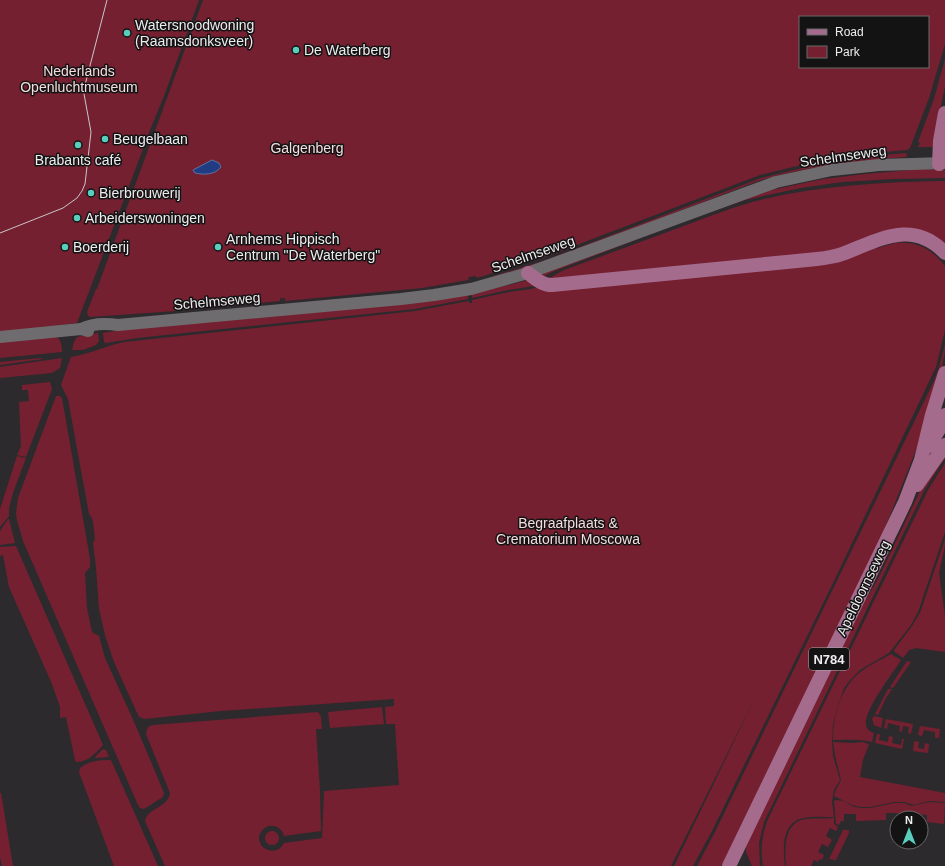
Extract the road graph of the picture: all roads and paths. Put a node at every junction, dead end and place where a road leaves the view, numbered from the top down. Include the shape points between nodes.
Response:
1 (945, 113) edge
2 (942, 164) edge
3 (945, 253) edge
4 (528, 273) junction
5 (0, 337) edge
6 (945, 373) edge
7 (945, 415) edge
8 (945, 445) edge
9 (921, 460) junction
10 (905, 502) junction
11 (729, 866) edge

1 - 2 main road via 941,131
2 - 4 main road, Schelmseweg via 879,165 832,170 776,182
3 - 4 main road via 929,240 917,235 903,234 887,237 840,255 817,259 552,286 540,283
4 - 5 main road, Schelmseweg via 471,288 401,300 118,325 108,330 90,332 81,329
6 - 9 main road, Apeldoornseweg / N784
7 - 9 main road, Apeldoornseweg / N784
8 - 10 main road, N784
9 - 10 main road, Apeldoornseweg / N784
10 - 11 main road, Apeldoornseweg / N784

